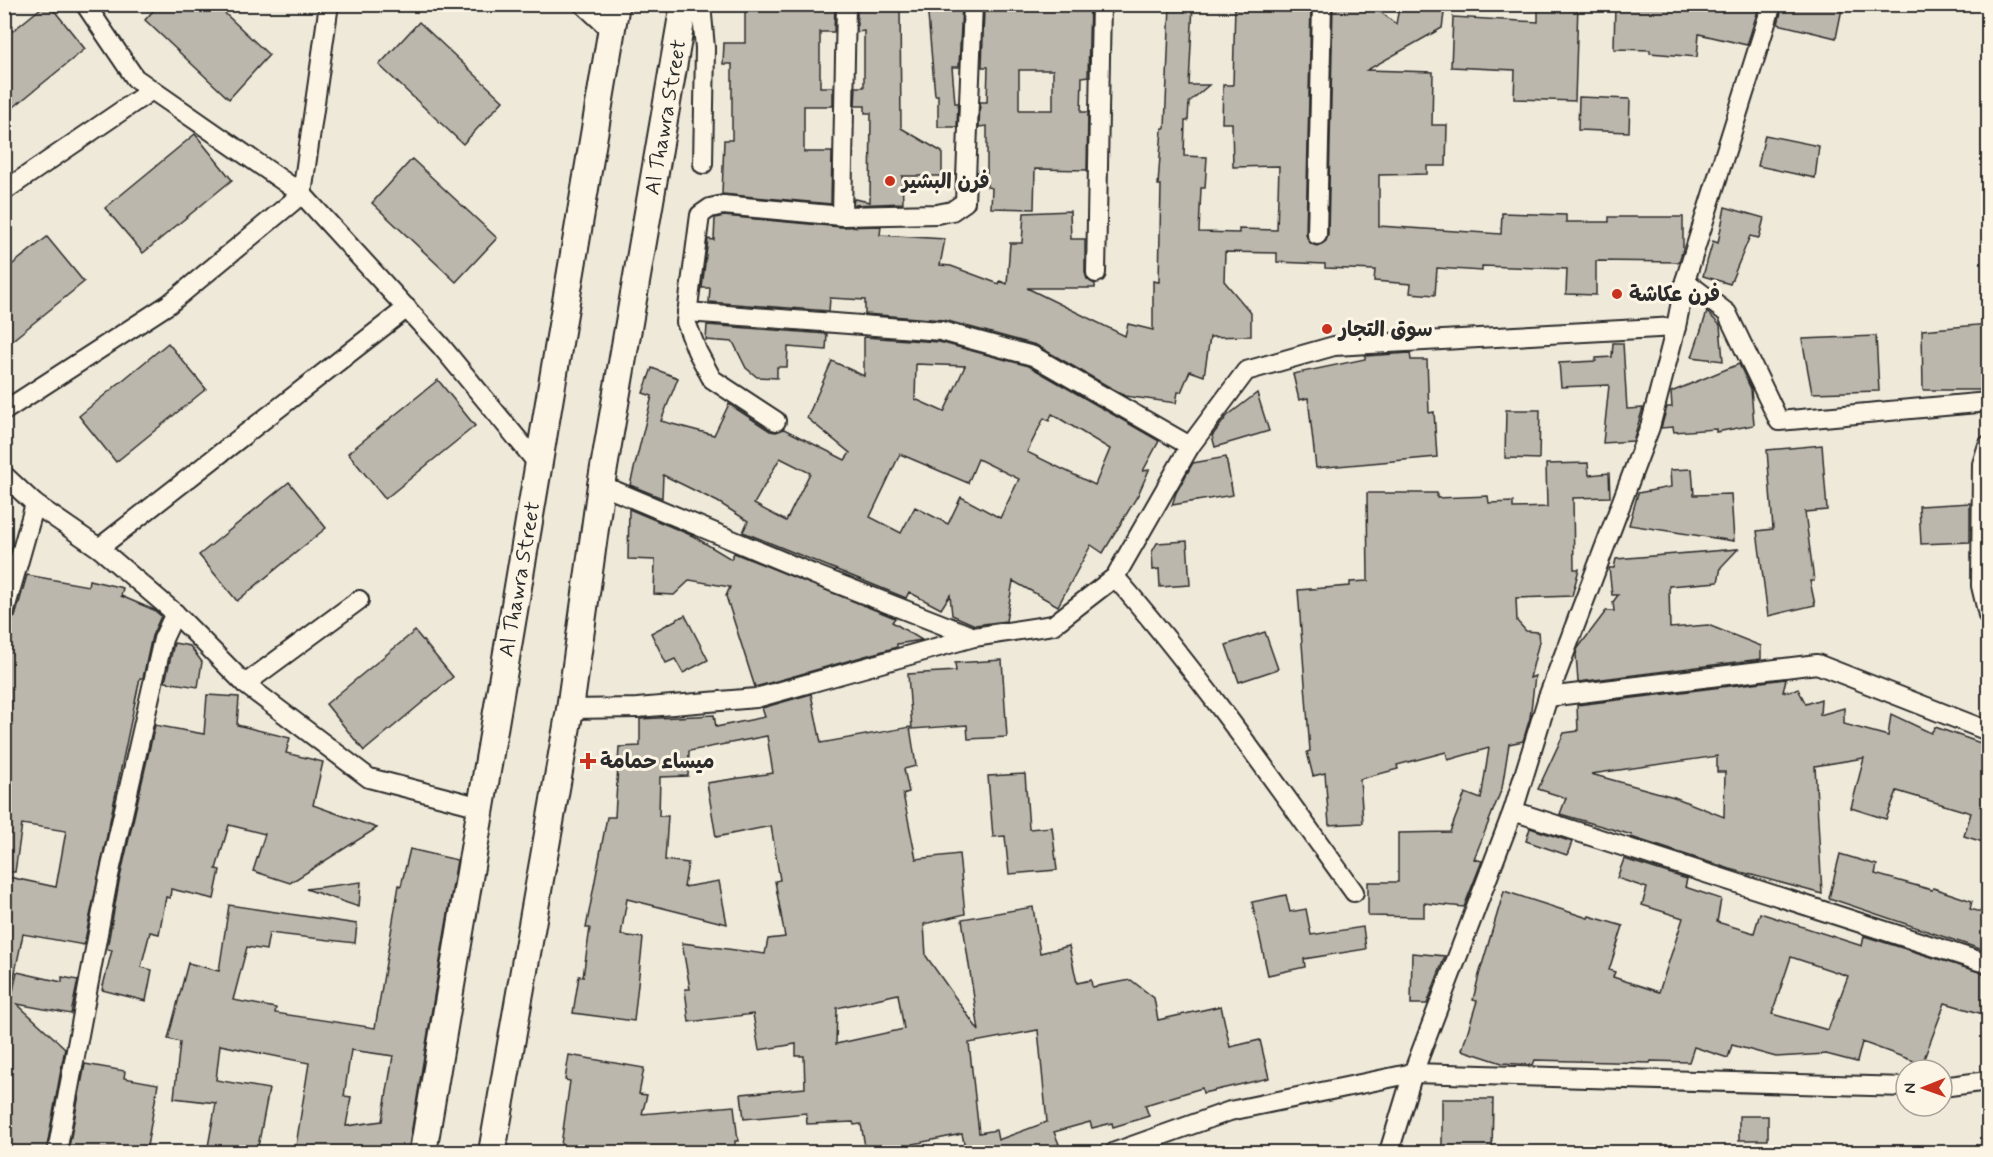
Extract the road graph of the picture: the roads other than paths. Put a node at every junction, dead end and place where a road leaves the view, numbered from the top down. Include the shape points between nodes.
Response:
1 (85, 4) edge
2 (329, 4) edge
3 (583, 4) edge
4 (616, 4) edge
5 (684, 4) edge
6 (701, 4) edge
7 (846, 4) edge
8 (973, 4) edge
9 (1101, 4) edge
10 (1322, 4) edge
11 (1772, 4) edge
12 (612, 31) junction
13 (152, 90) junction
14 (703, 164) dead end
15 (4, 191) edge
16 (302, 194) junction
17 (842, 216) junction
18 (1317, 235) dead end
19 (1096, 273) dead end
20 (1684, 281) junction
21 (408, 308) junction
22 (687, 312) junction
23 (1676, 327) junction
24 (1989, 402) edge
25 (4, 411) edge
26 (776, 421) dead end
27 (1989, 445) edge
28 (1190, 446) junction
29 (539, 465) junction
30 (4, 475) edge
31 (601, 485) junction
32 (35, 504) junction
33 (99, 548) junction
34 (1115, 577) junction
35 (359, 600) dead end
36 (4, 613) edge
37 (175, 613) junction
38 (1989, 615) edge
39 (974, 637) junction
40 (245, 684) junction
41 (1548, 697) junction
42 (570, 709) junction
43 (1989, 731) edge
44 (481, 807) junction
45 (1513, 811) junction
46 (1354, 892) dead end
47 (1989, 964) edge
48 (1413, 1074) junction
49 (1989, 1081) edge
50 (1954, 1085) edge
51 (1894, 1088) edge
52 (57, 1152) edge
53 (423, 1152) edge
54 (492, 1152) edge
55 (1115, 1152) edge
56 (1389, 1152) edge

1 - 13 street via 135,78
2 - 16 street
3 - 12 street
4 - 12 main road, Al Thawra Street
5 - 31 main road, Al Thawra Street
6 - 14 street via 705,48
7 - 17 street
8 - 17 street via 965,201 952,211 937,214
9 - 19 street
10 - 18 street
11 - 20 street
12 - 29 main road, Al Thawra Street
13 - 15 street
13 - 16 street
16 - 21 street
16 - 25 street via 169,304
17 - 22 street via 723,205 710,208 700,215
20 - 23 street
20 - 24 street via 1727,313 1779,421
21 - 29 street
21 - 33 street
22 - 26 street via 686,322 712,380
22 - 28 street via 941,331 1033,356
23 - 28 street via 1334,346 1246,371
23 - 41 street via 1650,427
27 - 38 street via 1982,464 1981,575
28 - 34 street
29 - 44 main road, Al Thawra Street
30 - 32 street
31 - 39 street
31 - 42 main road, Al Thawra Street
32 - 33 street
32 - 36 street
33 - 37 street
34 - 39 street via 1053,625
34 - 46 street via 1172,643
35 - 40 street
37 - 40 street
37 - 52 street via 163,639 108,880
39 - 42 street via 756,698
40 - 44 street via 369,778
41 - 43 street via 1817,664
41 - 45 street
42 - 54 main road, Al Thawra Street
44 - 53 main road, Al Thawra Street
45 - 47 street
45 - 48 street
48 - 51 street
48 - 55 street via 1230,1111
48 - 56 street
49 - 50 street

